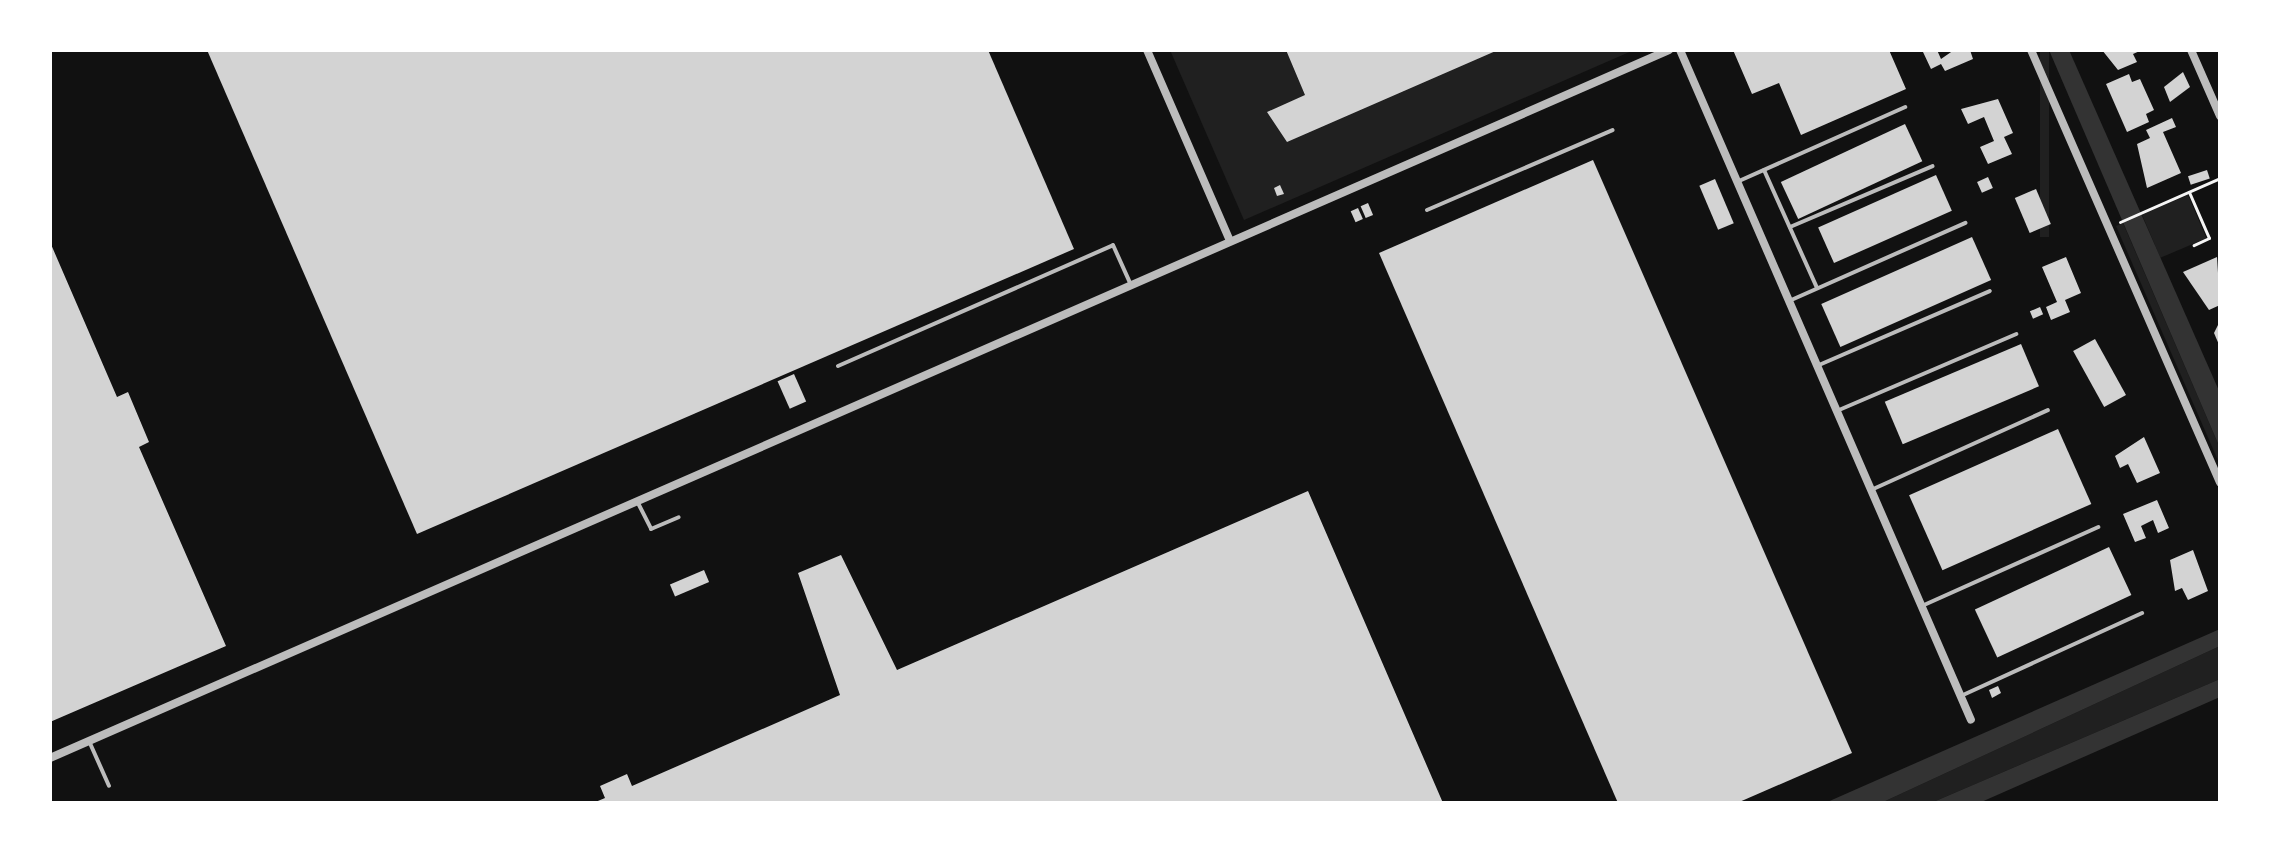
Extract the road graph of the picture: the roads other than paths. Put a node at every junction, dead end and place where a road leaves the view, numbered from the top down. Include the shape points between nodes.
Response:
1 (1147, 50) edge
2 (1669, 50) edge
3 (1680, 50) edge
4 (2031, 50) edge
5 (2191, 50) edge
6 (1905, 107) dead end
7 (2220, 116) edge
8 (1613, 130) dead end
9 (1933, 166) dead end
10 (1764, 170) junction
11 (1738, 182) junction
12 (1427, 210) dead end
13 (1965, 223) dead end
14 (1790, 227) junction
15 (1230, 241) junction
16 (1131, 285) junction
17 (1817, 288) junction
18 (1990, 291) dead end
19 (1789, 301) junction
20 (2016, 334) dead end
21 (1817, 365) junction
22 (838, 366) dead end
23 (2048, 410) dead end
24 (1837, 411) junction
25 (2220, 482) edge
26 (1871, 490) junction
27 (636, 501) junction
28 (679, 517) dead end
29 (2098, 527) dead end
30 (1921, 606) junction
31 (2142, 613) dead end
32 (1960, 696) junction
33 (1971, 720) dead end
34 (89, 740) junction
35 (50, 758) edge
36 (109, 786) dead end

1 - 15 street
2 - 15 street
3 - 11 street
4 - 25 street
5 - 7 street
6 - 10 lane
8 - 12 lane
9 - 14 lane
10 - 11 lane
10 - 14 lane
11 - 19 street
13 - 17 lane
14 - 17 lane
15 - 16 street
16 - 22 lane via 1113,245
16 - 27 street
17 - 19 lane
18 - 21 lane
19 - 21 street
20 - 24 lane
21 - 24 street
23 - 26 lane
24 - 26 street
26 - 30 street
27 - 28 lane via 651,529
27 - 34 street
29 - 30 lane
30 - 32 street
31 - 32 lane
32 - 33 street
34 - 35 street
34 - 36 lane

